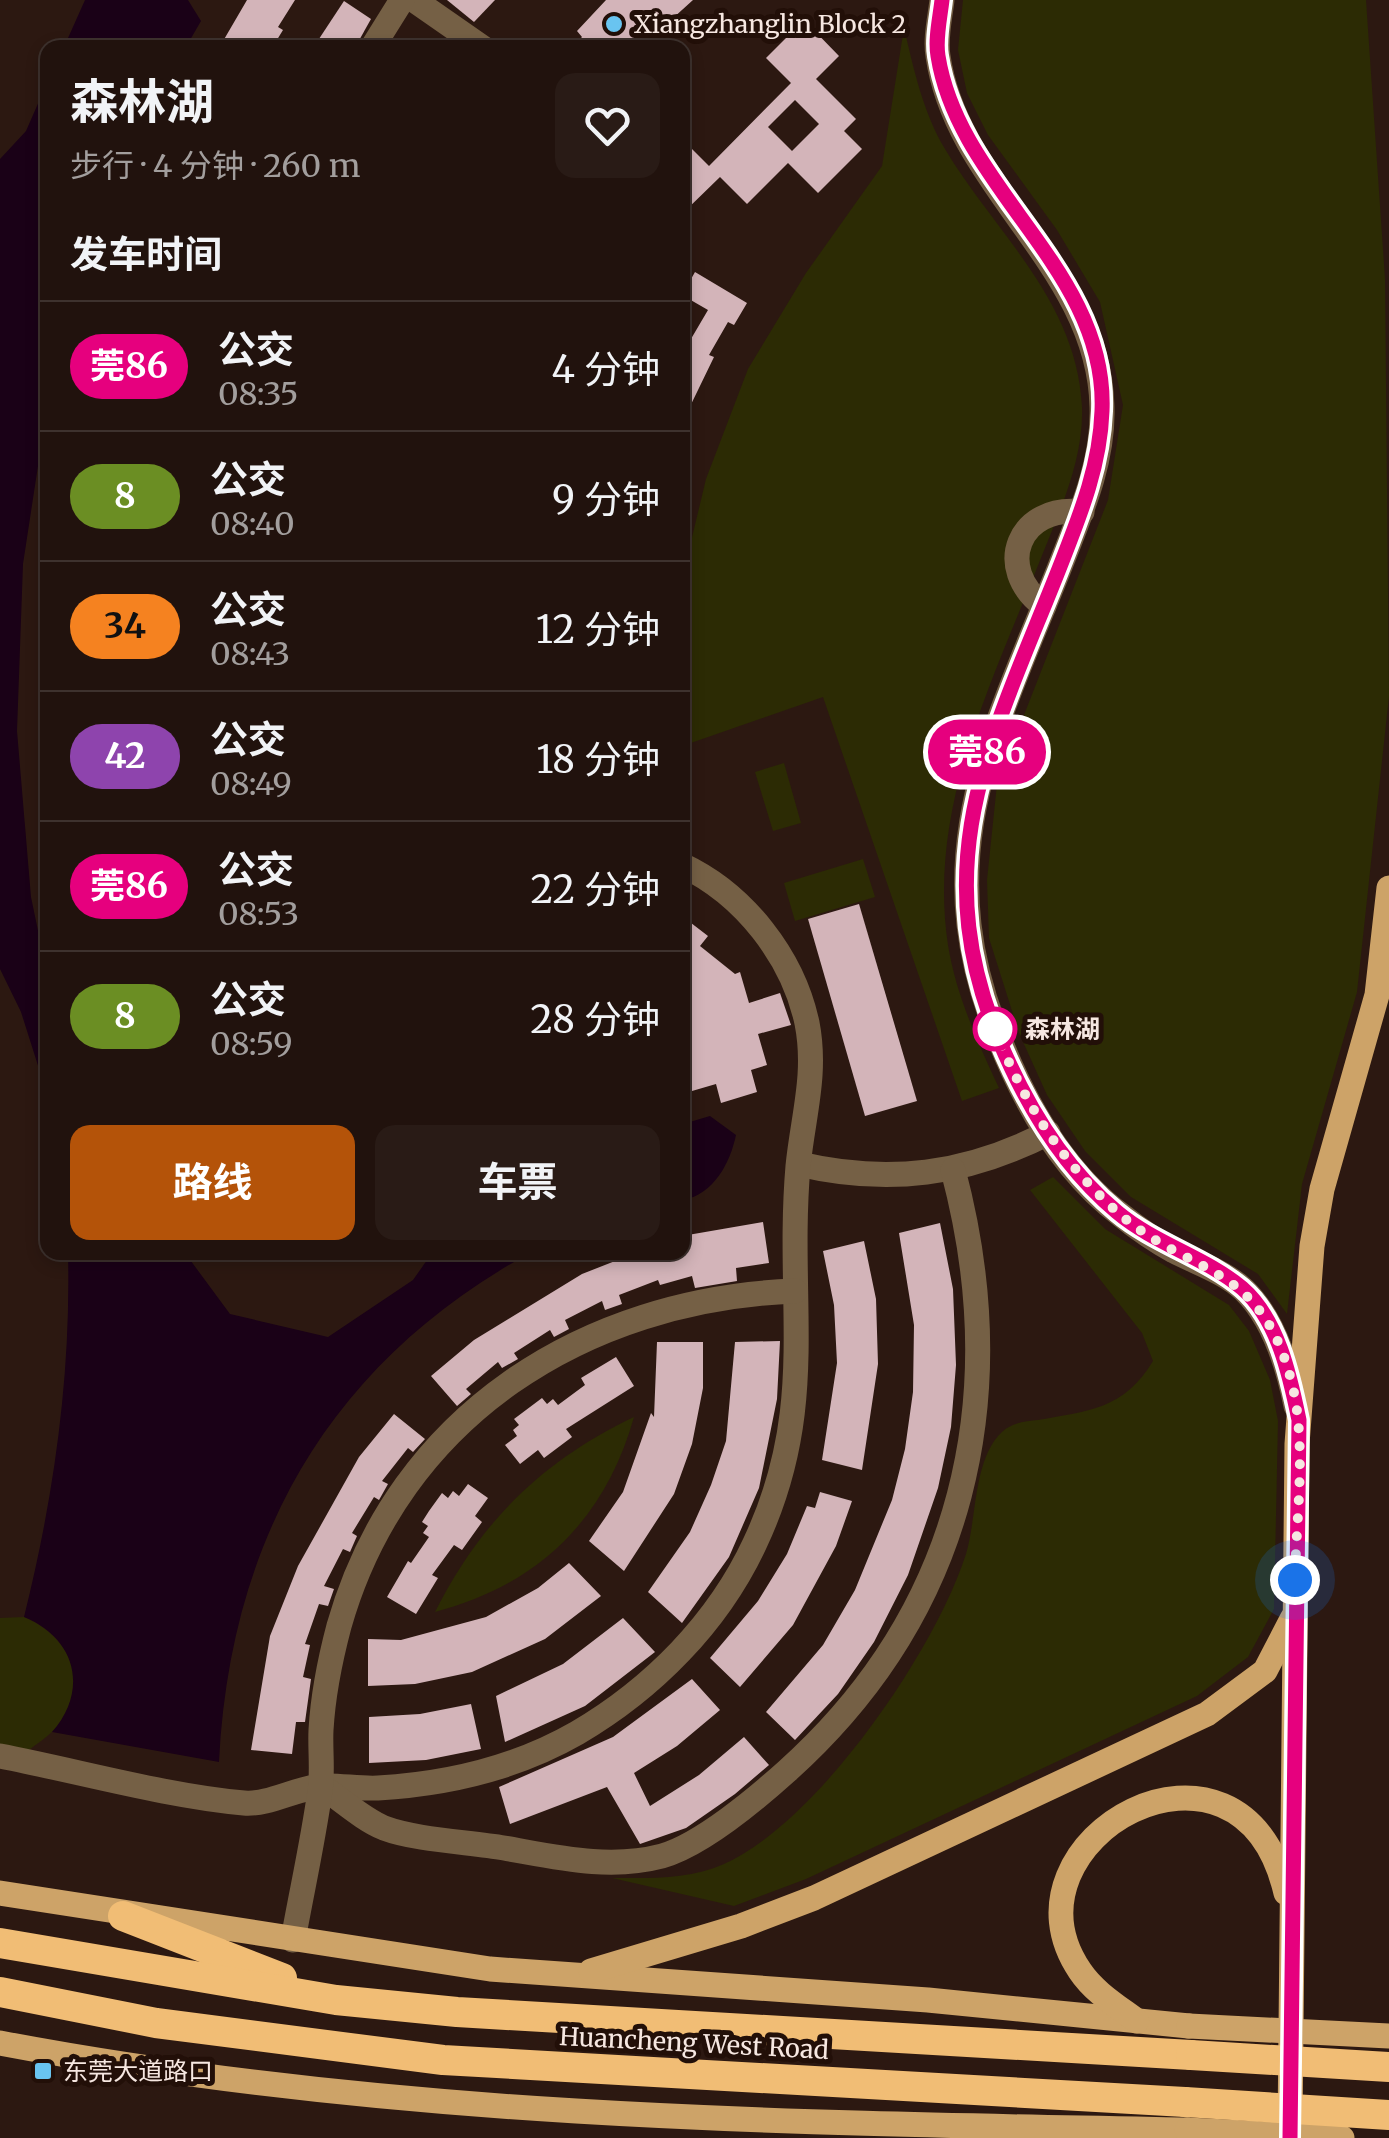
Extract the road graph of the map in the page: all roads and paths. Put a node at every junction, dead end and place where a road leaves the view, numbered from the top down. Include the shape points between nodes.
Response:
1 (402, 0) edge
2 (414, 0) edge
3 (942, 0) edge
4 (377, 40) edge
5 (472, 40) edge
6 (1082, 512) junction
7 (1044, 606) junction
8 (690, 870) edge
9 (1389, 888) edge
10 (1048, 1133) junction
11 (798, 1164) junction
12 (953, 1170) junction
13 (795, 1291) junction
14 (1299, 1420) junction
15 (1294, 1614) junction
16 (0, 1756) edge
17 (321, 1786) junction
18 (0, 1894) edge
19 (123, 1916) junction
20 (1292, 1918) junction
21 (293, 1940) junction
22 (0, 1943) edge
23 (572, 1976) junction
24 (0, 1992) edge
25 (336, 2000) junction
26 (1137, 2021) junction
27 (1389, 2036) edge
28 (1190, 2041) junction
29 (0, 2043) edge
30 (1389, 2067) edge
31 (1389, 2115) edge
32 (1186, 2116) junction
33 (729, 2119) junction
34 (1124, 2134) edge
35 (776, 2138) edge
36 (1290, 2138) edge
37 (1342, 2138) edge

1 - 4 street
2 - 5 street
3 - 6 street via 936,52 947,100 969,144 1081,311 1094,355 1102,406
6 - 7 street
6 - 7 street via 1048,513 1017,550 1021,583
7 - 10 street via 977,779 966,880 968,942 981,990 1029,1105
8 - 11 street via 752,916 794,983 812,1061
9 - 14 main road via 1378,996 1312,1246
10 - 12 street
10 - 14 street via 1118,1213 1244,1290 1267,1320 1290,1374
11 - 12 street via 883,1177
11 - 13 street
12 - 17 street via 978,1291 979,1369 965,1477 947,1537 908,1622 856,1700 815,1746 756,1797 664,1856 598,1864 384,1828
13 - 17 street via 686,1302 616,1324 534,1365 450,1435 384,1523 346,1606 327,1677
13 - 17 street via 797,1396 775,1498 728,1592 660,1672 575,1734 494,1768 426,1784
14 - 15 main road
15 - 20 main road
15 - 23 main road via 1265,1671 1208,1714 814,1898
16 - 17 street via 248,1804
17 - 21 street
18 - 19 main road
19 - 21 main road
19 - 25 highway
20 - 26 main road via 1282,1876 1262,1837 1235,1813 1202,1799 1162,1797 1130,1810 1097,1832 1072,1869 1062,1907 1079,1970
20 - 36 main road
21 - 23 main road
22 - 25 highway, Huancheng West Road
23 - 26 main road
24 - 32 highway, Huancheng West Road via 156,2023 426,2058
25 - 28 highway, Huancheng West Road via 457,2012
26 - 28 main road
27 - 28 main road, bridge
28 - 30 highway, Huancheng West Road, bridge
29 - 33 main road via 371,2098
31 - 32 highway, Huancheng West Road, bridge
32 - 34 main road
32 - 37 main road, bridge
33 - 34 main road
33 - 35 main road

